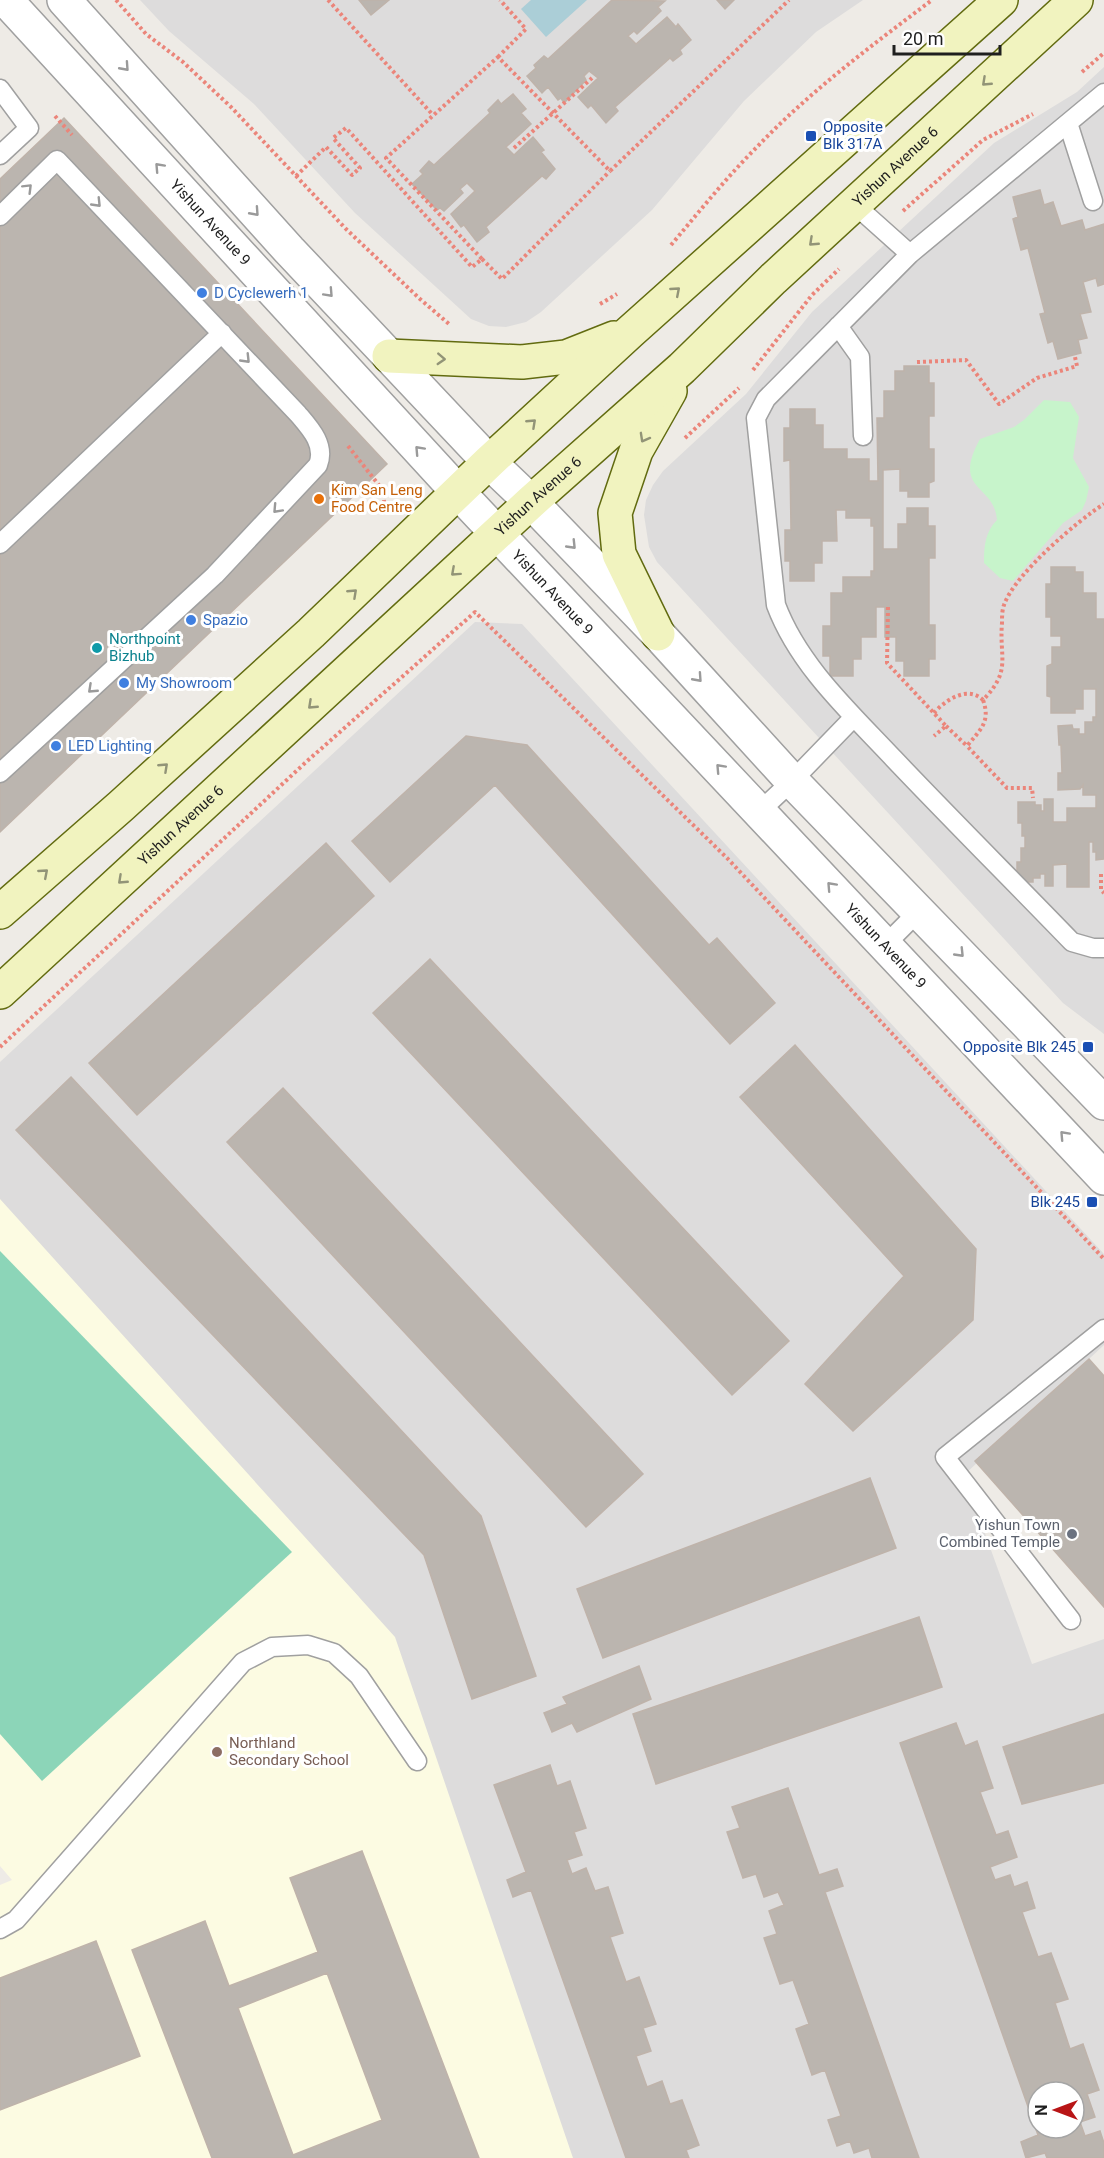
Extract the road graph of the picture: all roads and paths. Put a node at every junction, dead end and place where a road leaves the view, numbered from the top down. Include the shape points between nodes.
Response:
1 (6, 0) edge
2 (63, 0) edge
3 (116, 0) edge
4 (328, 0) edge
5 (500, 0) edge
6 (789, 0) edge
7 (932, 0) edge
8 (1000, 0) edge
9 (1076, 0) edge
10 (1104, 53) edge
11 (498, 57) junction
12 (1081, 73) dead end
13 (592, 78) dead end
14 (0, 89) edge
15 (1104, 93) edge
16 (553, 113) junction
17 (1034, 113) dead end
18 (433, 115) junction
19 (1068, 123) junction
20 (514, 148) dead end
21 (0, 155) edge
22 (610, 171) junction
23 (296, 176) junction
24 (1093, 201) dead end
25 (854, 204) junction
26 (0, 216) edge
27 (882, 230) junction
28 (663, 253) dead end
29 (909, 255) junction
30 (482, 259) junction
31 (623, 289) dead end
32 (596, 306) dead end
33 (838, 326) junction
34 (453, 327) dead end
35 (630, 332) junction
36 (222, 333) junction
37 (389, 356) junction
38 (1075, 357) dead end
39 (916, 362) dead end
40 (682, 368) junction
41 (750, 374) dead end
42 (743, 383) dead end
43 (863, 436) dead end
44 (684, 439) dead end
45 (489, 462) junction
46 (459, 493) junction
47 (531, 502) junction
48 (1104, 504) edge
49 (499, 533) junction
50 (0, 544) edge
51 (888, 607) dead end
52 (658, 634) junction
53 (983, 700) junction
54 (933, 713) junction
55 (854, 717) junction
56 (946, 726) junction
57 (934, 736) dead end
58 (967, 746) junction
59 (0, 773) edge
60 (792, 781) junction
61 (1033, 798) dead end
62 (760, 811) junction
63 (1101, 873) dead end
64 (1104, 893) edge
65 (919, 911) junction
66 (0, 912) edge
67 (886, 944) junction
68 (1104, 948) edge
69 (0, 993) edge
70 (0, 1047) edge
71 (1104, 1103) edge
72 (1104, 1178) edge
73 (1104, 1259) edge
74 (1104, 1329) edge
75 (1071, 1620) dead end
76 (417, 1761) dead end
77 (0, 1929) edge

46 -> 1 street, Yishun Avenue 9
2 -> 37 street
3 - 23 path via 146,34 231,107
4 - 18 path
5 - 11 path via 526,29
6 - 22 path
7 - 28 path via 851,61 756,147
35 -> 8 main road
9 -> 25 main road, Yishun Avenue 6
10 - 12 path
11 - 16 path
11 - 18 path
13 - 16 path
14 - 21 lane via 29,128
15 - 19 lane
16 - 20 path
16 - 22 path
17 - 27 path via 983,140
18 - 30 path via 386,158
19 - 24 lane
19 - 29 lane
22 - 30 path via 502,279
23 - 30 path via 326,147 352,175 360,168 333,138 346,128 472,267
23 - 34 path via 346,229
25 - 27 lane
25 -> 40 main road, Yishun Avenue 6
26 -> 36 lane via 57,160
27 - 29 lane
27 - 41 path via 812,295
29 - 33 lane
31 - 32 path
33 - 43 lane via 860,357
33 - 55 lane via 766,399 756,418 776,605 805,662
37 -> 35 main road via 522,362 566,357
45 -> 35 main road
36 - 50 lane
36 -> 59 lane via 315,434 321,456 318,465 215,576
37 - 45 street
38 - 39 path via 1077,366 1036,378 999,404 966,360
40 - 47 main road, Yishun Avenue 6
40 -> 52 main road via 636,451 615,513 619,554
42 - 44 path
45 - 46 main road
45 - 47 street
46 - 49 street, Yishun Avenue 9
66 -> 46 main road via 121,806
47 - 49 main road, Yishun Avenue 6
47 -> 52 street
48 - 53 path via 1073,527 1011,590 1003,606 1003,667 994,689
62 -> 49 street, Yishun Avenue 9
49 -> 69 main road, Yishun Avenue 6
51 - 54 path via 887,663
52 -> 60 street
53 - 54 path via 966,694 956,696
53 - 58 path via 986,723
54 - 56 path
55 - 60 lane
55 - 68 lane via 1072,942
56 - 57 path
56 - 58 path
58 - 61 path via 1007,788 1032,788
60 - 62 lane
60 - 65 street
67 -> 62 street, Yishun Avenue 9
63 - 64 path
65 - 67 lane
65 -> 71 street
72 -> 67 street, Yishun Avenue 9
70 - 73 path via 305,763 475,612 727,858
74 - 75 lane via 945,1457
76 - 77 lane via 359,1676 334,1653 308,1644 272,1647 243,1662 16,1920

